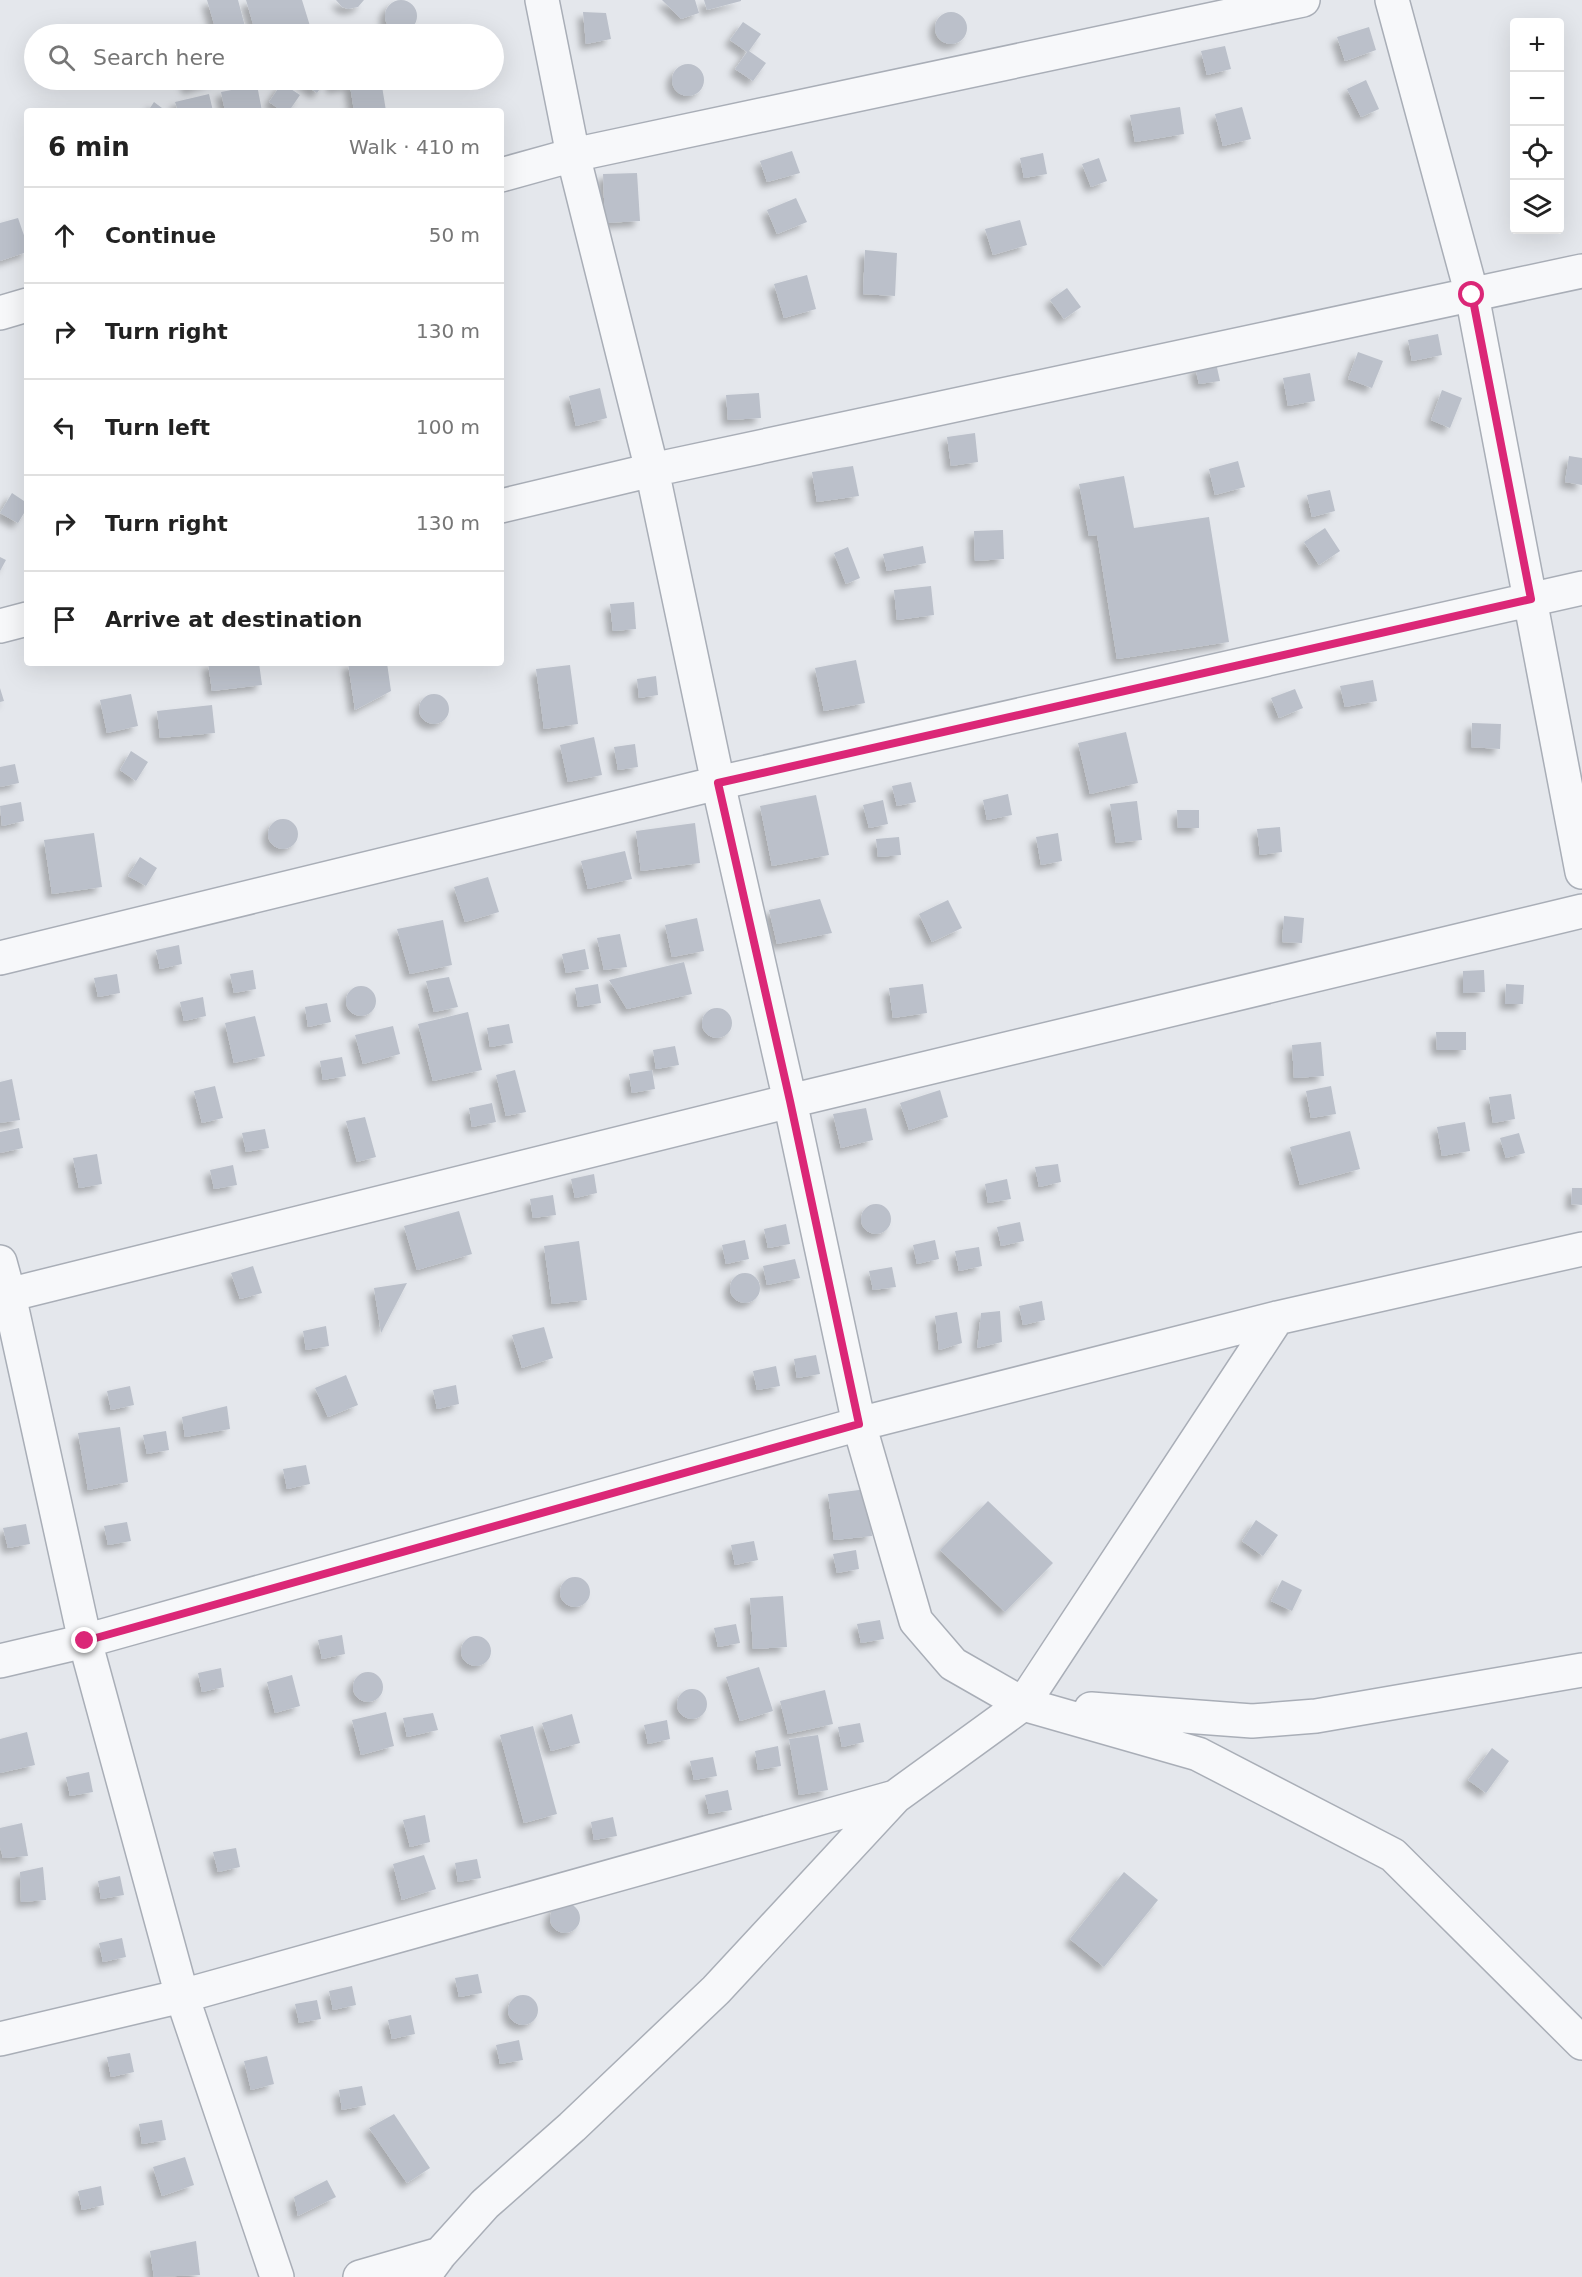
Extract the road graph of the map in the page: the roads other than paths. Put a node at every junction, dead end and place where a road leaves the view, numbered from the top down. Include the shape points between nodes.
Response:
1 (542, 0) edge
2 (1303, 0) edge
3 (1392, 0) edge
4 (573, 155) junction
5 (504, 174) edge
6 (1582, 271) edge
7 (1472, 295) junction
8 (24, 306) edge
9 (0, 313) edge
10 (652, 470) junction
11 (504, 505) edge
12 (1582, 588) edge
13 (1531, 599) junction
14 (24, 620) edge
15 (0, 626) edge
16 (718, 783) junction
17 (1582, 873) edge
18 (1582, 911) edge
19 (0, 958) edge
20 (790, 1101) junction
21 (1582, 1249) edge
22 (0, 1262) edge
23 (5, 1296) edge
24 (1276, 1318) junction
25 (859, 1424) junction
26 (85, 1641) junction
27 (0, 1661) edge
28 (1582, 1670) edge
29 (1023, 1704) junction
30 (895, 1797) junction
31 (182, 1996) junction
32 (0, 2039) edge
33 (1582, 2043) edge
34 (432, 2266) edge
35 (278, 2277) edge
36 (360, 2277) edge

1 - 4 street
2 - 4 street
3 - 7 street
4 - 5 street
4 - 10 street
6 - 7 street
7 - 10 street
7 - 13 street
8 - 9 street
10 - 11 street
10 - 16 street
12 - 13 street
13 - 16 street
13 - 17 street
14 - 15 street
16 - 19 street
16 - 20 street
18 - 20 street
20 - 23 street
20 - 25 street
21 - 24 street
22 - 23 street
23 - 26 street
24 - 25 street
24 - 29 street
25 - 26 street
25 - 29 street via 916,1621 953,1664
26 - 27 street
26 - 31 street
28 - 29 street via 1316,1716 1252,1721
29 - 30 street
29 - 33 street via 1198,1754 1393,1855
30 - 31 street
30 - 34 street via 716,1990 485,2204
31 - 32 street
31 - 35 street
34 - 36 street

